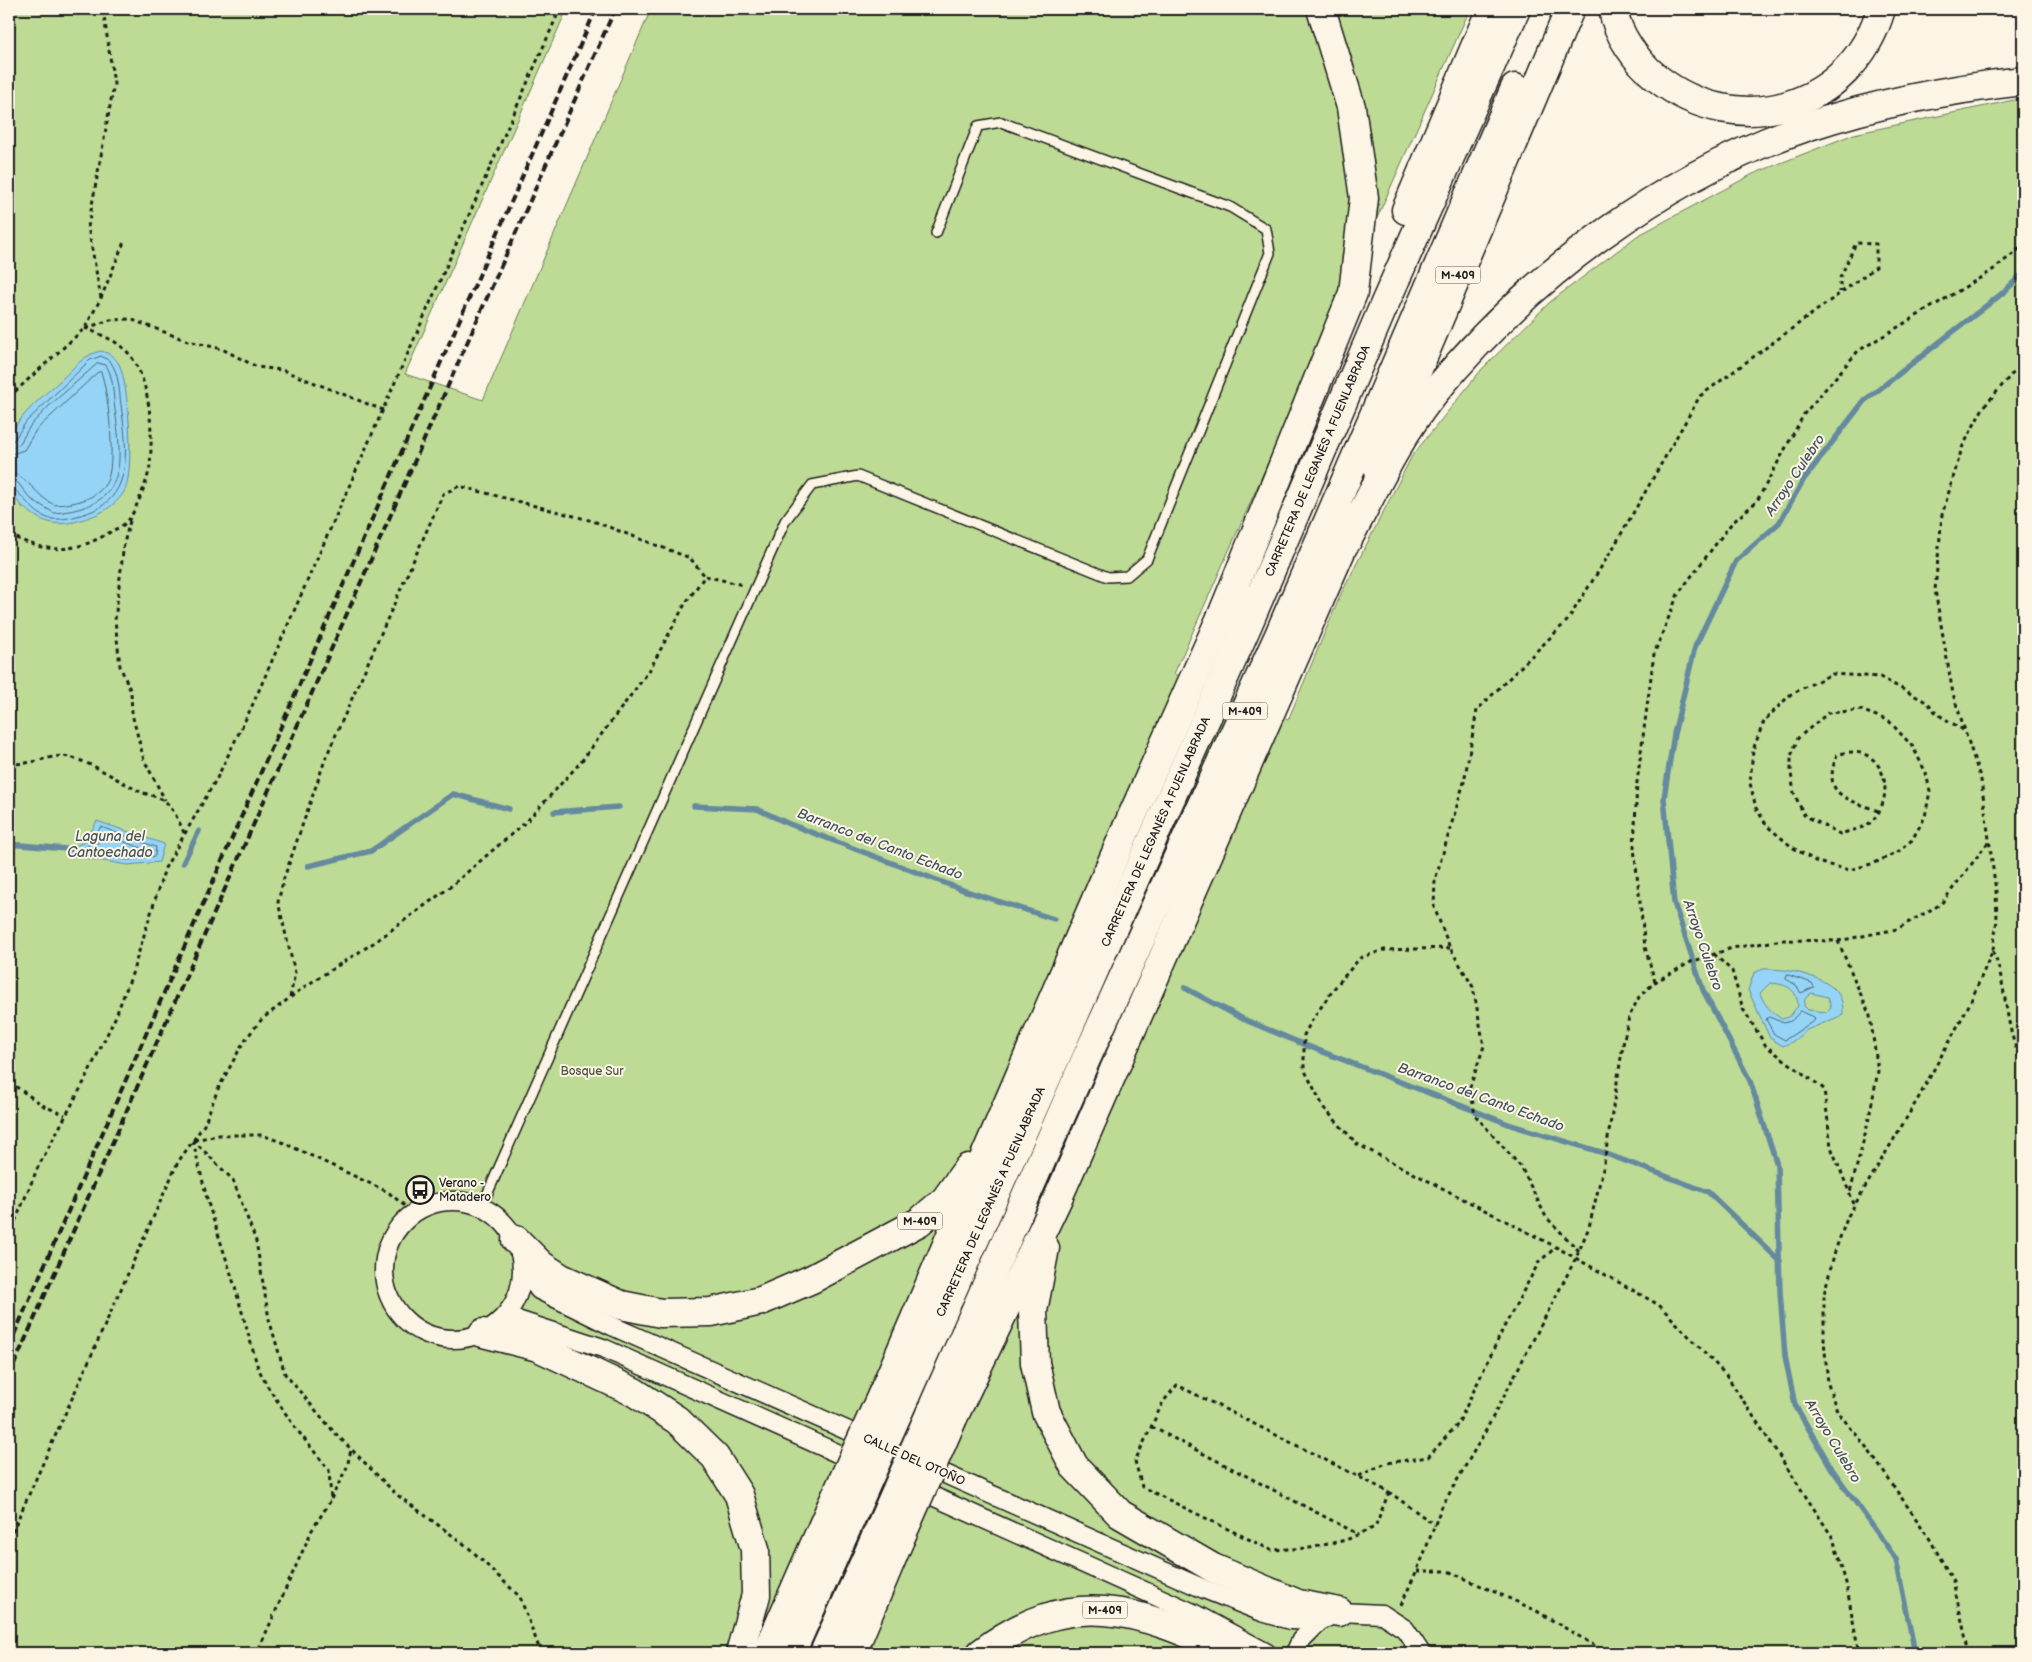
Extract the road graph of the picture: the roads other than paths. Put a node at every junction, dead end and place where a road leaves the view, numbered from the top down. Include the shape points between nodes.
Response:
1 (1321, 9) edge
2 (1491, 9) edge
3 (1516, 9) edge
4 (1550, 9) edge
5 (1570, 9) edge
6 (1613, 9) edge
7 (1881, 9) edge
8 (2023, 81) edge
9 (936, 233) dead end
10 (1346, 541) junction
11 (1225, 608) junction
12 (1125, 832) junction
13 (1058, 1198) junction
14 (482, 1206) junction
15 (516, 1240) junction
16 (523, 1268) junction
17 (505, 1316) junction
18 (483, 1333) junction
19 (895, 1392) junction
20 (943, 1414) junction
21 (841, 1514) junction
22 (889, 1535) junction
23 (1330, 1617) junction
24 (740, 1653) edge
25 (767, 1653) edge
26 (791, 1653) edge
27 (824, 1653) edge
28 (852, 1653) edge
29 (981, 1653) edge
30 (1231, 1653) edge
31 (1267, 1653) edge
32 (1295, 1653) edge
33 (1421, 1653) edge

1 - 11 highway via 1351,107 1364,198 1353,293
2 - 11 highway, M-409 via 1370,296
3 - 19 highway, CARRETERA DE LEGANÉS A FUENLABRADA / M-409 via 1385,303 1248,624
4 - 20 highway, M-409 via 1279,635 1082,1068
5 - 10 highway, M-409
6 - 7 highway via 1629,47 1652,74 1684,97 1704,105 1742,112 1803,100 1833,82 1858,56 1877,23
8 - 10 highway via 1928,94 1807,126 1705,172 1606,231 1518,304 1432,394 1397,448
9 - 14 lane via 978,126 1001,122 1230,207 1266,229 1270,253 1148,559 1127,576 1108,577 858,476 812,485 785,521
10 - 13 highway, M-409
11 - 12 highway, M-409
12 - 15 highway, M-409 via 964,1175 945,1200 919,1222 812,1279 761,1301 711,1312 661,1313 621,1305 561,1278
12 - 19 highway, M-409
13 - 20 highway, M-409
13 - 23 highway, M-409 via 1033,1312 1035,1364 1046,1412 1074,1466 1120,1514 1213,1568
14 - 15 street via 504,1222
14 - 18 street via 443,1201 412,1212 390,1239 382,1268 393,1308 415,1329 445,1340
15 - 16 street
16 - 17 street via 518,1295
16 - 23 street, CALLE DEL OTOÑO via 539,1290 612,1326 1150,1564 1262,1612 1290,1620
17 - 18 street
17 - 31 street, CALLE DEL OTOÑO via 603,1348 1191,1612
18 - 24 highway via 538,1347 634,1392 676,1420 715,1457 739,1496 755,1549 756,1595
19 - 21 highway, M-409, bridge
20 - 22 highway, M-409, bridge
21 - 25 highway, M-409
21 - 26 highway, M-409
22 - 27 highway, M-409
22 - 28 highway, M-409
23 - 32 street via 1302,1640
23 - 33 street, CALLE DEL OTOÑO via 1382,1614 1405,1629
29 - 30 highway, M-409 via 1032,1622 1061,1614 1108,1610 1186,1632

